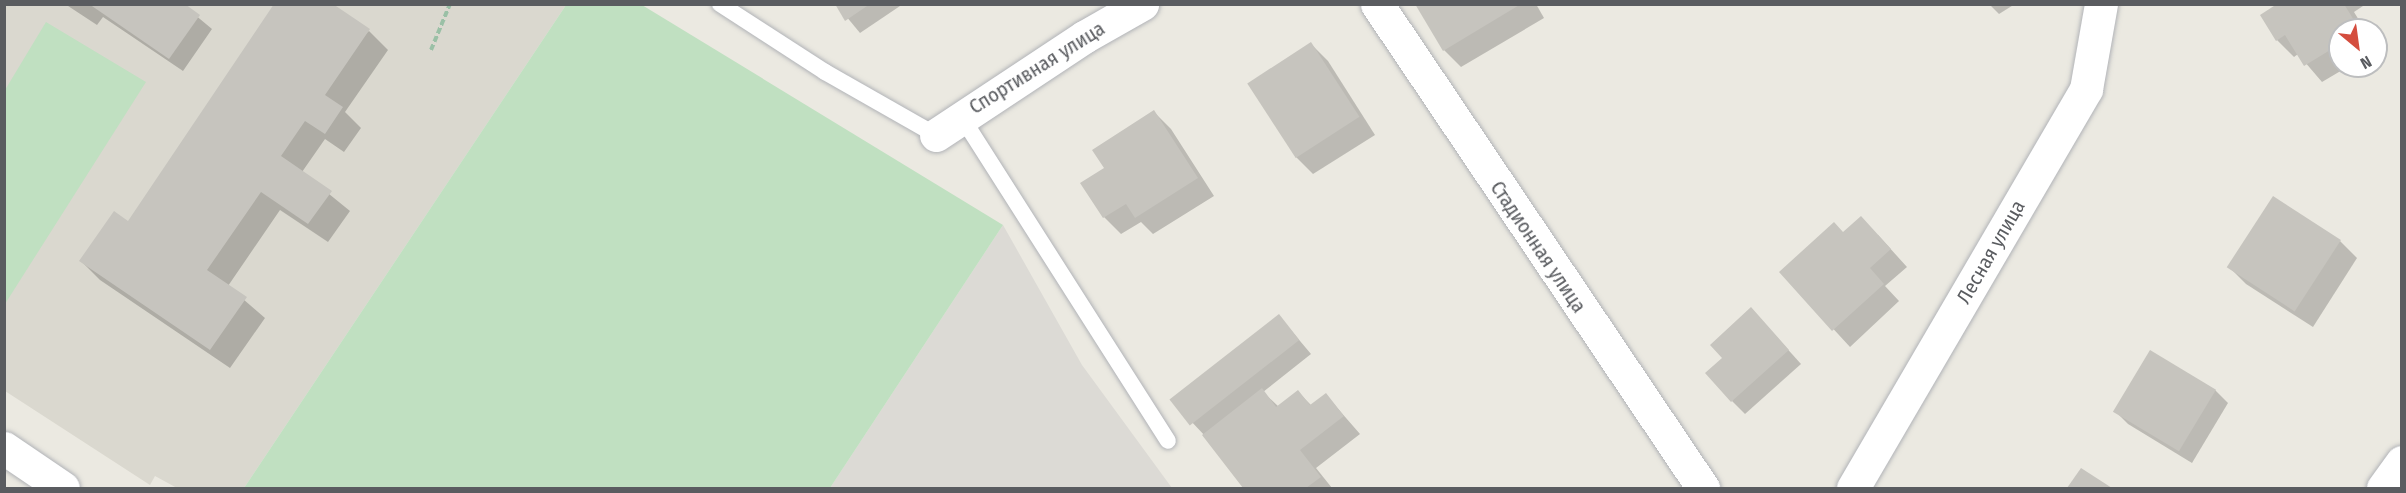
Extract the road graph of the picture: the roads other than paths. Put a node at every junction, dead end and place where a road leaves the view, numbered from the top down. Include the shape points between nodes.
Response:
1 (720, 4) edge
2 (1142, 4) edge
3 (1377, 4) edge
4 (2101, 4) edge
5 (948, 125) junction
6 (1168, 441) dead end
7 (4, 448) edge
8 (2402, 462) edge
9 (63, 489) edge
10 (1703, 489) edge
11 (1853, 489) edge
12 (2383, 489) edge

1 - 5 lane via 825,72
2 - 5 street, Спортивная улица
3 - 10 street, Стадионная улица
4 - 11 street, Лесная улица via 2086,89
5 - 6 lane
7 - 9 street
8 - 12 street

